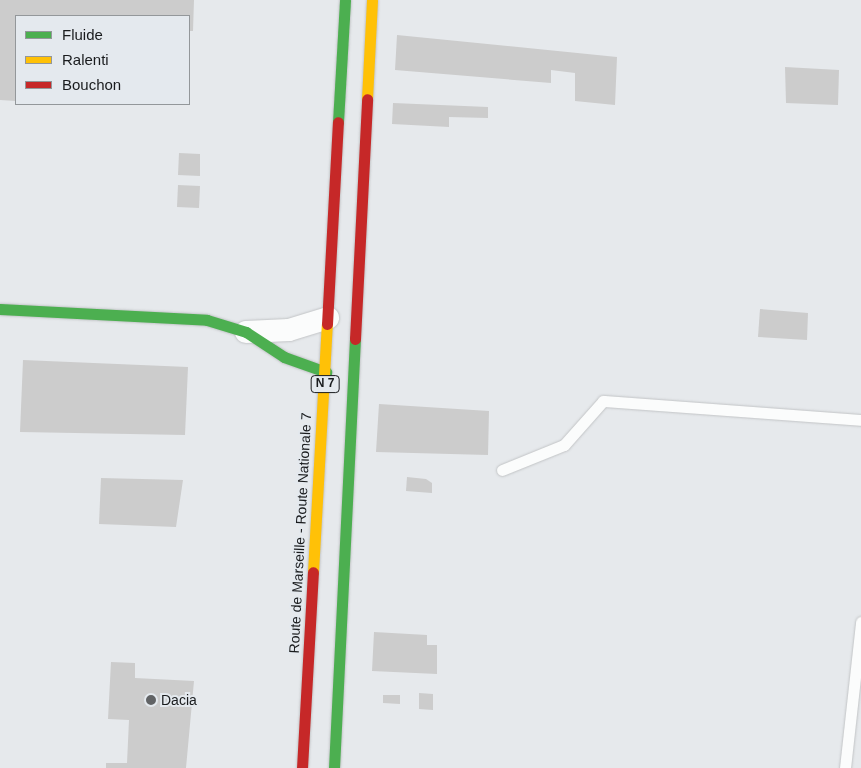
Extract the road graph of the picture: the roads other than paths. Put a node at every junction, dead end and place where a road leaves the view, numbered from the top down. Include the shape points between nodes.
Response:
1 (344, 0) edge
2 (372, 0) edge
3 (0, 309) edge
4 (328, 318) junction
5 (246, 332) junction
6 (326, 372) junction
7 (861, 420) edge
8 (502, 470) dead end
9 (861, 622) edge
10 (302, 768) edge
11 (334, 768) edge
12 (846, 768) edge

1 - 4 main road, Route de Marseille - Route Nationale 7 / N 7
2 - 11 main road, N 7
3 - 5 main road via 207,320
4 - 5 street via 289,330
4 - 6 main road, Route de Marseille - Route Nationale 7 / N 7
5 - 6 main road via 284,357
6 - 10 main road, Route de Marseille - Route Nationale 7 / N 7
7 - 8 lane via 603,402 564,445
9 - 12 lane

